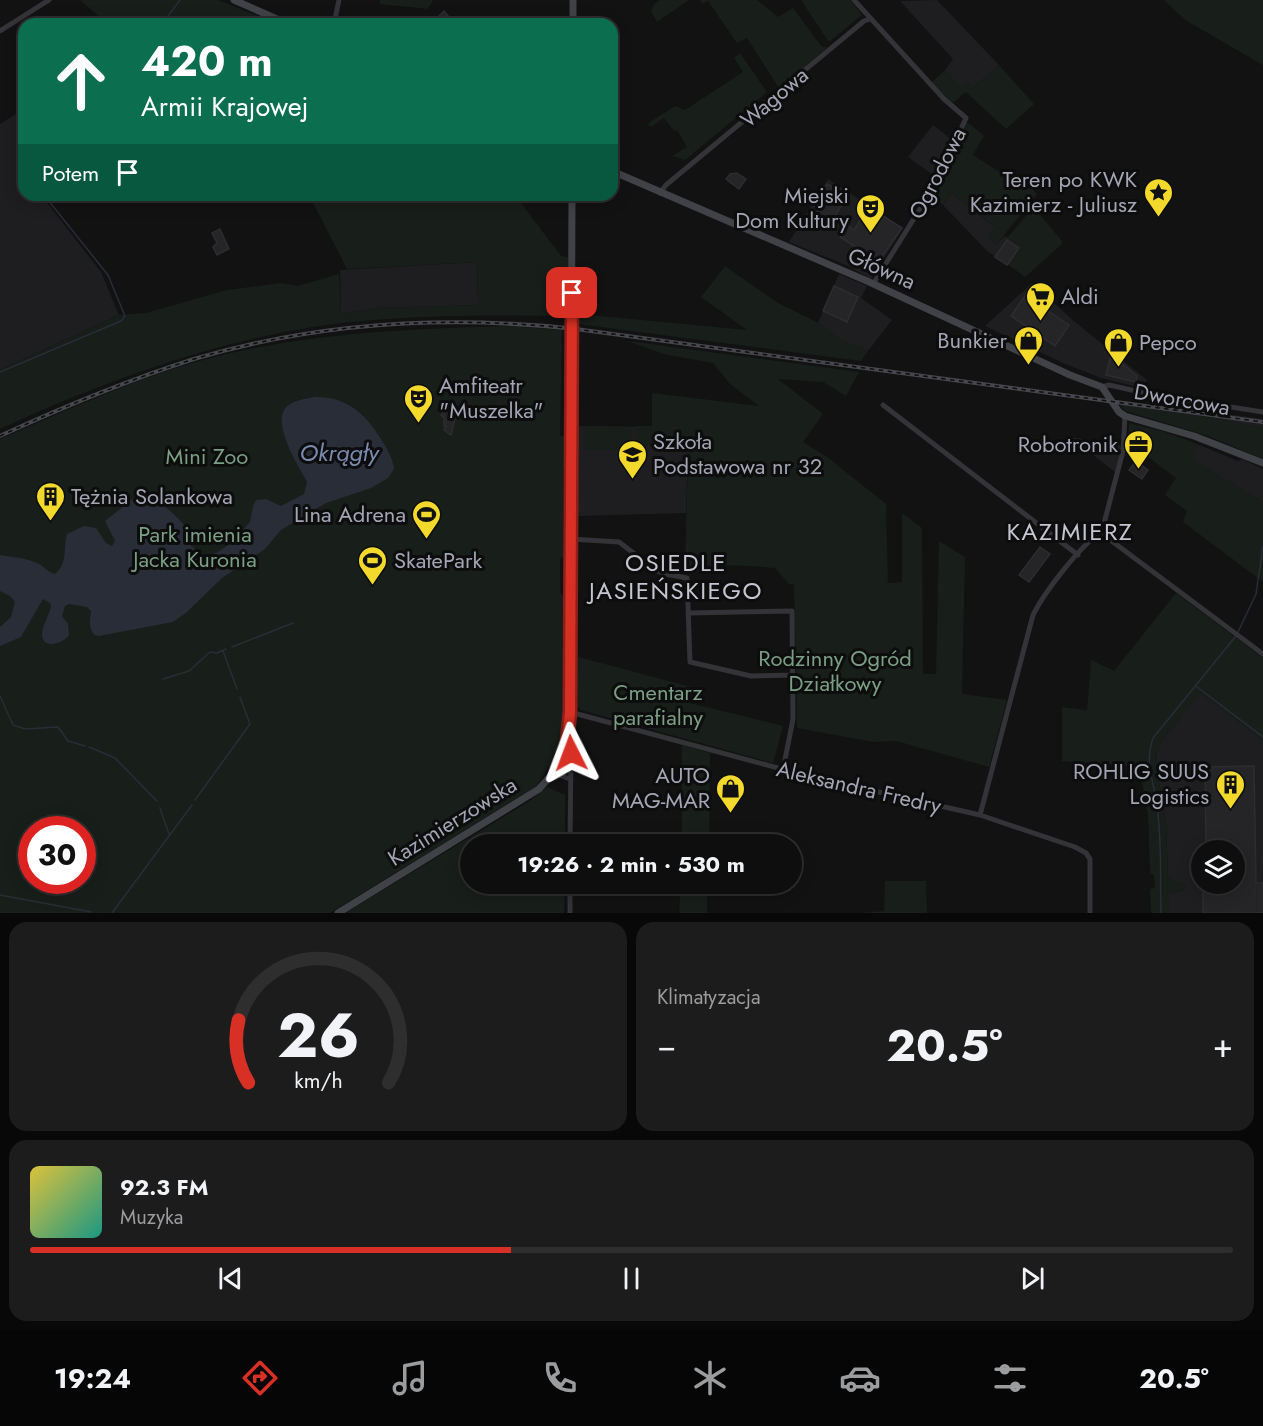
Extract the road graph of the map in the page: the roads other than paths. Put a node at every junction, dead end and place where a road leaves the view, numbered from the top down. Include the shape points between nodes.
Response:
1 (49, 0) edge
2 (234, 0) edge
3 (339, 0) edge
4 (573, 0) edge
5 (854, 0) edge
6 (21, 18) edge
7 (274, 18) edge
8 (335, 18) edge
9 (573, 18) edge
10 (870, 19) junction
11 (18, 20) edge
12 (0, 31) edge
13 (618, 174) edge
14 (660, 193) junction
15 (572, 201) edge
16 (873, 284) junction
17 (1102, 387) junction
18 (883, 405) dead end
19 (1263, 412) edge
20 (1125, 416) junction
21 (1263, 463) edge
22 (1102, 531) junction
23 (571, 539) junction
24 (1078, 555) junction
25 (688, 613) junction
26 (1263, 654) edge
27 (793, 675) junction
28 (570, 712) junction
29 (567, 742) junction
30 (783, 770) junction
31 (553, 773) junction
32 (570, 779) junction
33 (980, 815) junction
34 (570, 834) edge
35 (570, 894) edge
36 (338, 913) edge
37 (570, 913) edge
38 (1090, 913) edge

1 - 6 street
2 - 7 street
3 - 8 street
4 - 9 street
5 - 10 street
10 - 14 street, Wagowa
10 - 16 street, Ogrodowa via 966,118 927,200
11 - 12 street
13 - 14 street, Główna
14 - 16 street, Główna
15 - 23 street, Kazimierzowska
16 - 17 street, Główna
17 - 19 street, Dworcowa via 1109,385
17 - 20 street
18 - 24 street
20 - 21 street via 1194,436
20 - 22 street via 1123,451
22 - 24 street
22 - 26 street
23 - 25 street via 619,542 657,571 684,577 688,582
23 - 28 street, Kazimierzowska
24 - 33 street via 1033,615
25 - 27 street via 690,662 751,676
25 - 27 street via 792,611
27 - 30 street via 792,733
28 - 29 street, Kazimierzowska
28 - 30 street, Aleksandra Fredry
29 - 31 street, Kazimierzowska
29 - 32 street via 571,753
30 - 33 street, Aleksandra Fredry
31 - 32 street
31 - 36 street, Kazimierzowska via 539,789
32 - 34 street
33 - 38 street, Aleksandra Fredry via 1086,853 1091,863
35 - 37 street

